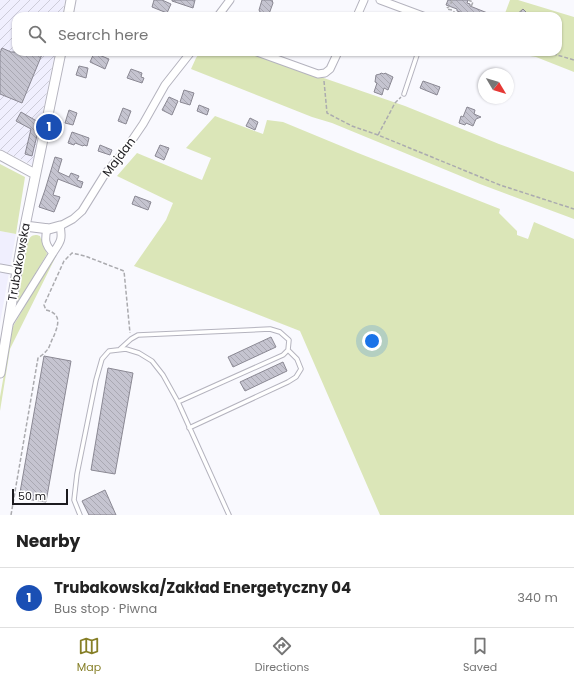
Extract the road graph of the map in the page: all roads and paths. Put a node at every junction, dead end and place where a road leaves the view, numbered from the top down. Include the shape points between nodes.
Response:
1 (71, 0) edge
2 (230, 0) edge
3 (364, 0) edge
4 (380, 0) edge
5 (452, 0) edge
6 (468, 0) edge
7 (471, 6) dead end
8 (69, 12) edge
9 (221, 12) edge
10 (359, 12) edge
11 (412, 12) edge
12 (454, 12) edge
13 (60, 56) edge
14 (188, 56) edge
15 (268, 56) edge
16 (336, 56) edge
17 (417, 56) edge
18 (560, 56) edge
19 (574, 60) edge
20 (325, 73) junction
21 (404, 94) joint
22 (378, 135) junction
23 (0, 155) edge
24 (35, 174) junction
25 (574, 209) edge
26 (25, 226) junction
27 (60, 226) junction
28 (47, 228) junction
29 (53, 253) junction
30 (0, 268) edge
31 (17, 271) junction
32 (8, 326) junction
33 (131, 339) junction
34 (119, 350) junction
35 (288, 350) junction
36 (0, 373) edge
37 (178, 402) junction
38 (190, 428) junction
39 (11, 515) edge
40 (80, 515) edge
41 (229, 515) edge

1 - 8 street
2 - 9 street
3 - 10 street
4 - 11 street
5 - 12 path via 447,9
6 - 7 path via 473,2
13 - 24 street, Trubakowska
14 - 27 street, Majdan via 165,85 143,124 105,174 82,211
15 - 20 street via 318,74
16 - 20 street
17 - 21 lane
18 - 19 path
20 - 22 path via 323,82 327,114
21 - 22 path via 395,103
22 - 25 path via 500,185
23 - 24 street
24 - 26 street, Trubakowska
26 - 28 street, Majdan
26 - 31 street, Trubakowska
27 - 28 street, Majdan
27 - 29 street via 62,238
28 - 29 street via 46,243
29 - 32 street
30 - 31 street
31 - 32 street, Trubakowska
32 - 36 street, Trubakowska
33 - 34 lane
33 - 35 lane via 138,335 270,329 280,332 289,340
33 - 39 path via 124,271 72,253 64,261 44,305 46,310 58,318 58,325 48,349 38,358
34 - 37 lane via 126,349 139,353 152,361
34 - 40 lane via 109,351 102,359 96,380 77,474 74,500
35 - 37 lane via 283,355
35 - 38 lane via 297,359 301,369 296,377
37 - 38 lane
38 - 41 lane

